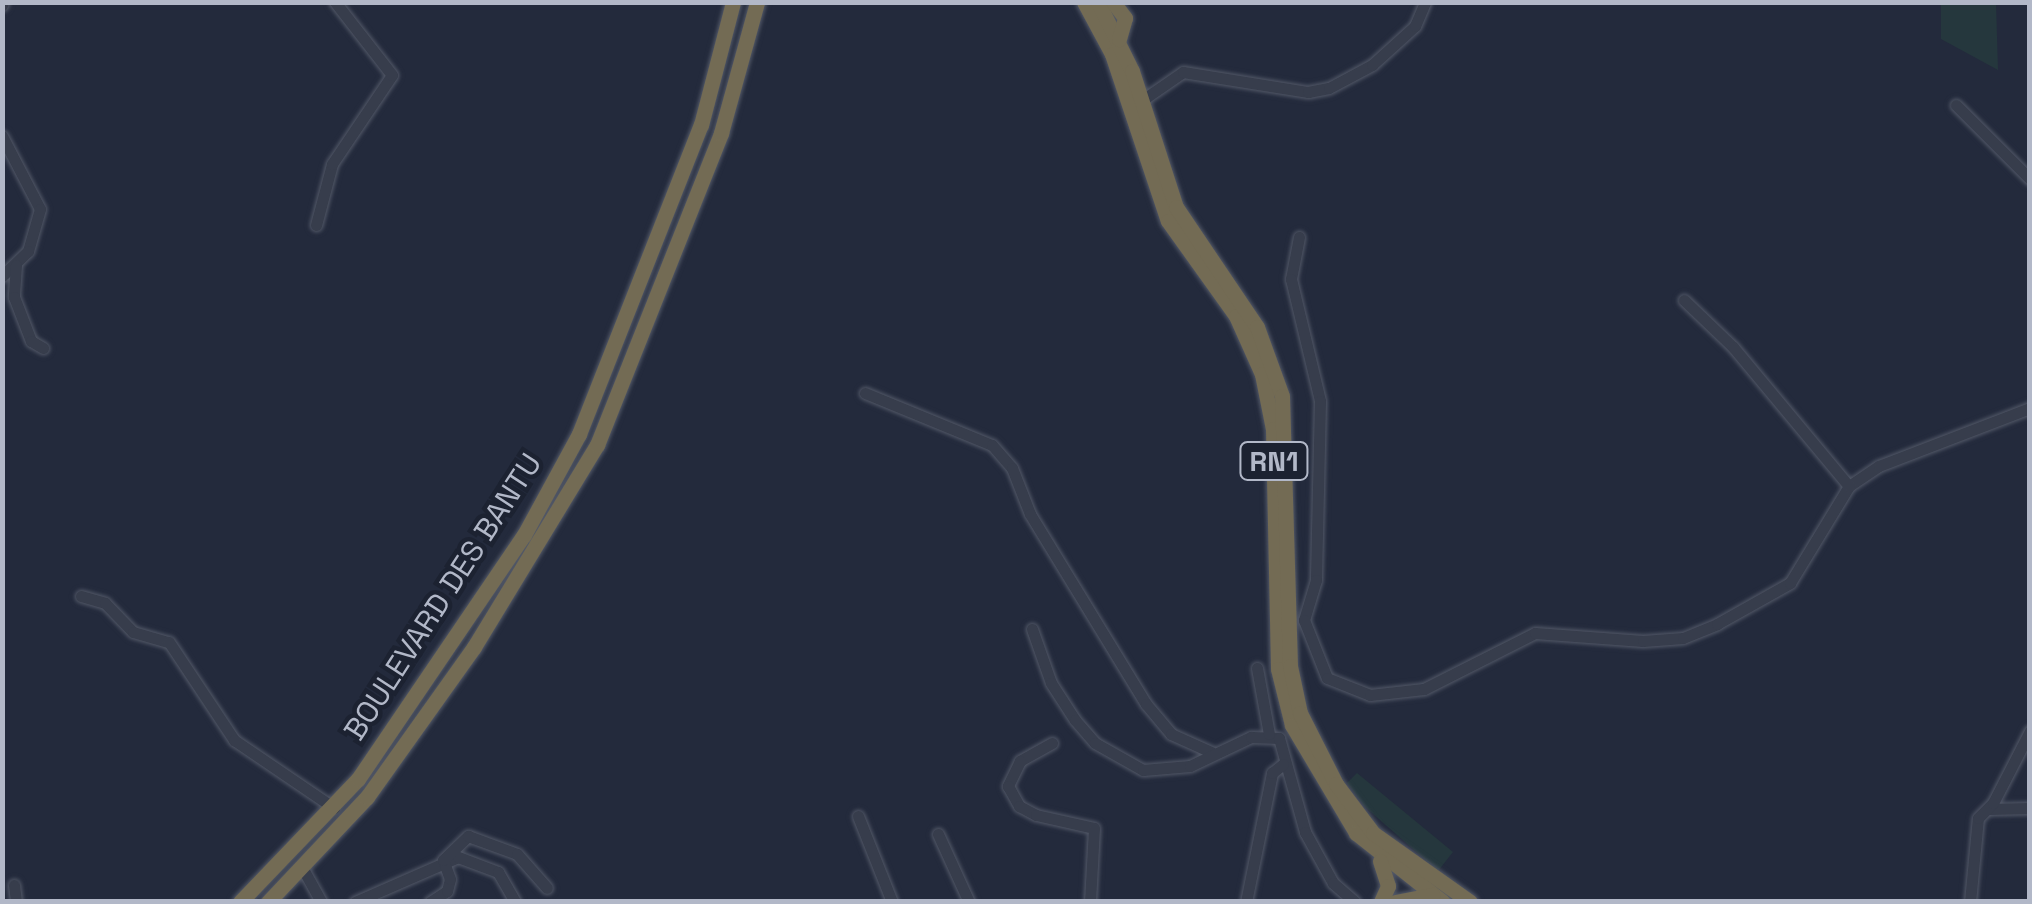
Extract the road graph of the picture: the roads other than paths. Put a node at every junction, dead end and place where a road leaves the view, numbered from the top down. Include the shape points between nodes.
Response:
1 (335, 2) edge
2 (733, 2) edge
3 (757, 2) edge
4 (1084, 2) edge
5 (1098, 2) edge
6 (1113, 2) edge
7 (1425, 2) edge
8 (1119, 39) junction
9 (1141, 101) junction
10 (1956, 105) dead end
11 (2, 136) edge
12 (2030, 179) edge
13 (316, 224) dead end
14 (1299, 237) dead end
15 (16, 266) junction
16 (2, 276) edge
17 (1684, 300) dead end
18 (43, 348) dead end
19 (865, 393) dead end
20 (2030, 408) edge
21 (1849, 486) junction
22 (82, 596) dead end
23 (1296, 620) junction
24 (1032, 629) dead end
25 (1257, 668) dead end
26 (2030, 731) edge
27 (1268, 734) junction
28 (1052, 742) dead end
29 (1211, 752) junction
30 (1284, 764) junction
31 (334, 808) junction
32 (2030, 808) edge
33 (1990, 809) junction
34 (858, 816) dead end
35 (938, 834) dead end
36 (1379, 857) junction
37 (443, 860) junction
38 (303, 869) junction
39 (14, 884) dead end
40 (547, 888) dead end
41 (1438, 898) edge
42 (319, 901) edge
43 (16, 902) edge
44 (240, 902) edge
45 (268, 902) edge
46 (355, 902) edge
47 (430, 902) edge
48 (515, 902) edge
49 (892, 902) edge
50 (969, 902) edge
51 (1090, 902) edge
52 (1246, 902) edge
53 (1354, 902) edge
54 (1381, 902) edge
55 (1396, 902) edge
56 (1470, 902) edge
57 (1970, 902) edge

1 - 13 street via 392,75 332,164
2 - 31 highway, BOULEVARD DES BANTU via 702,125 580,434 524,535
3 - 38 highway, BOULEVARD DES BANTU via 715,151 597,445 474,646 366,797
4 - 36 highway, RN1 via 1112,54 1168,221 1236,316 1262,374 1273,429 1282,690 1292,725 1332,803
5 - 8 highway, RN1
6 - 8 highway via 1125,18
7 - 9 street via 1415,26 1386,52 1329,88 1308,92 1183,72
8 - 9 highway, RN1
9 - 23 highway, RN1 via 1176,207 1256,327 1282,396
10 - 12 street
11 - 15 street via 40,209 34,239
14 - 23 street via 1291,279 1320,400 1316,580
15 - 16 street
15 - 18 street via 14,297 31,340
17 - 21 street via 1733,346
19 - 29 street via 984,439 1005,458 1030,514 1146,704 1171,734
20 - 21 street via 1879,466
21 - 23 street via 1790,582 1682,638 1535,632 1424,689 1388,698 1330,682
22 - 31 street via 105,603 132,632 170,642 234,740
23 - 56 highway, RN1 via 1300,713 1336,784 1373,834
24 - 29 street via 1051,683 1096,743 1154,773 1190,766
25 - 27 street
26 - 33 street
27 - 29 street
27 - 30 street via 1279,738
28 - 51 street via 1020,761 1008,786 1019,806 1094,828
30 - 52 street via 1272,773
30 - 53 street via 1318,860
31 - 44 highway, BOULEVARD DES BANTU
32 - 33 street
33 - 57 street via 1976,828
34 - 49 street
35 - 50 street
36 - 41 highway, RN1
36 - 54 highway via 1388,886
37 - 40 street via 474,836 517,854
37 - 46 street via 395,889
37 - 47 street via 450,879 446,892
37 - 48 street via 458,857 498,872
38 - 42 street
38 - 45 highway, BOULEVARD DES BANTU
39 - 43 street
41 - 55 highway

